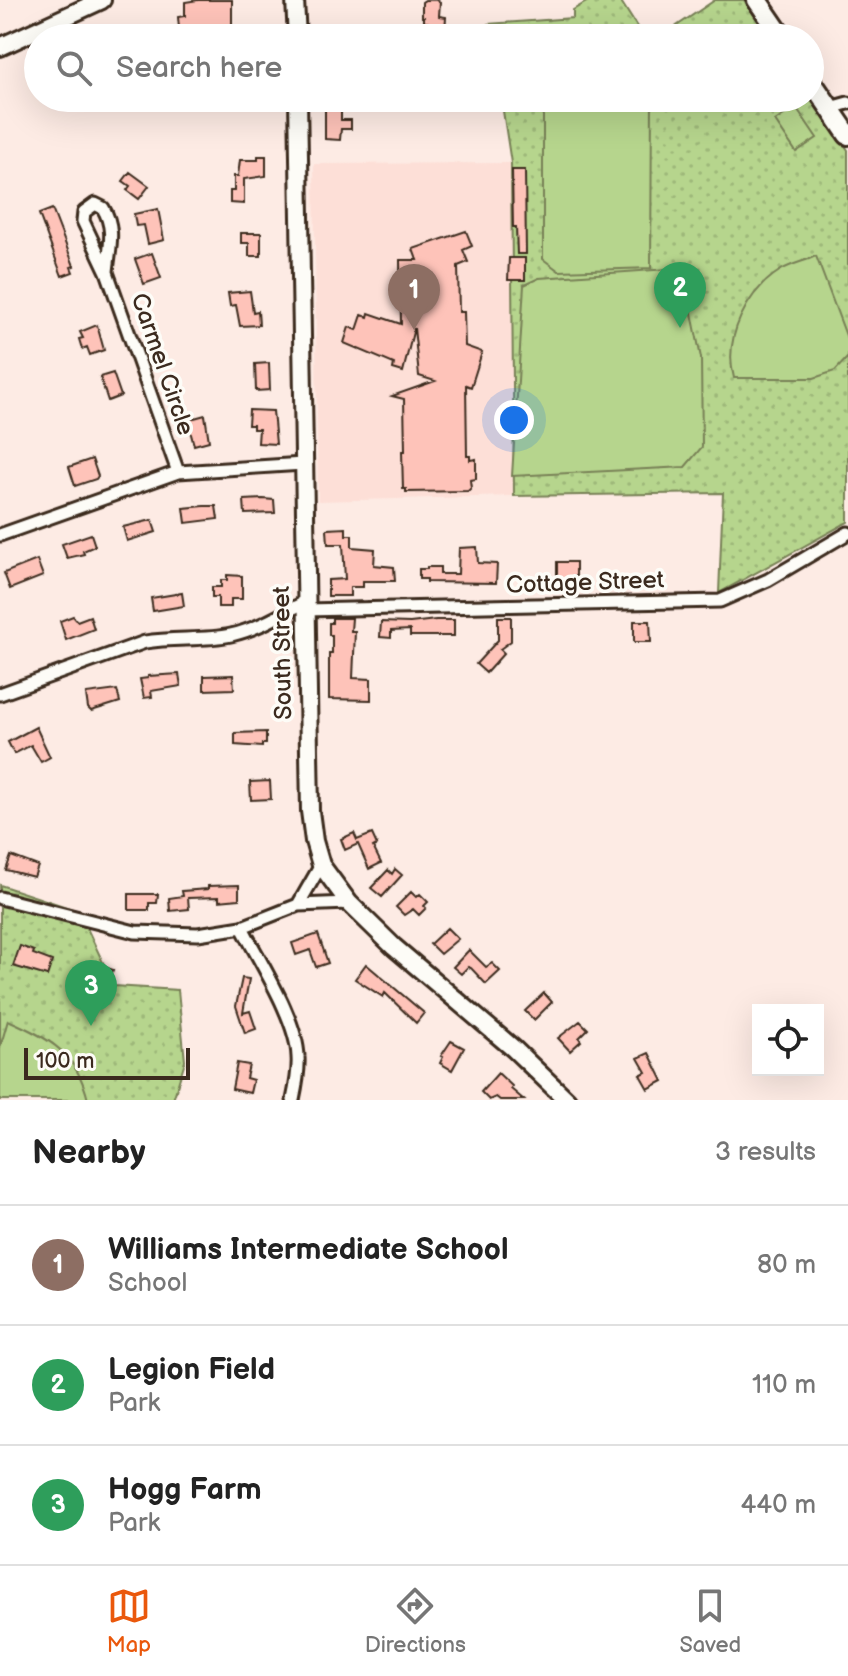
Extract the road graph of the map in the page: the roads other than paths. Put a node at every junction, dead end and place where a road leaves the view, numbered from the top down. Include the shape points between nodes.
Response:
1 (102, 0) edge
2 (295, 0) edge
3 (757, 0) edge
4 (50, 24) edge
5 (296, 24) edge
6 (773, 24) edge
7 (24, 36) edge
8 (0, 47) edge
9 (824, 92) edge
10 (839, 106) edge
11 (298, 112) edge
12 (848, 135) edge
13 (107, 272) junction
14 (303, 464) junction
15 (178, 472) junction
16 (848, 533) edge
17 (0, 535) edge
18 (305, 606) junction
19 (0, 694) edge
20 (321, 865) junction
21 (0, 898) edge
22 (349, 903) junction
23 (298, 905) junction
24 (242, 927) junction
25 (293, 1100) edge
26 (567, 1100) edge

1 - 4 street
2 - 5 street
3 - 6 main road
7 - 8 street
9 - 10 main road
10 - 12 main road
11 - 14 street, South Street
13 - 13 street, Carmel Circle via 110,231 104,210 95,204 86,209 83,221
13 - 15 street, Carmel Circle
14 - 15 street
14 - 18 street, South Street
15 - 17 street
16 - 18 street, Cottage Street via 720,601
18 - 19 street via 249,630 214,638 145,642
18 - 20 street, South Street via 310,811
20 - 22 street, South Street
20 - 23 street
21 - 24 street via 135,932 198,934
22 - 23 street
22 - 26 street, South Street
23 - 24 street
24 - 25 street via 296,1040

